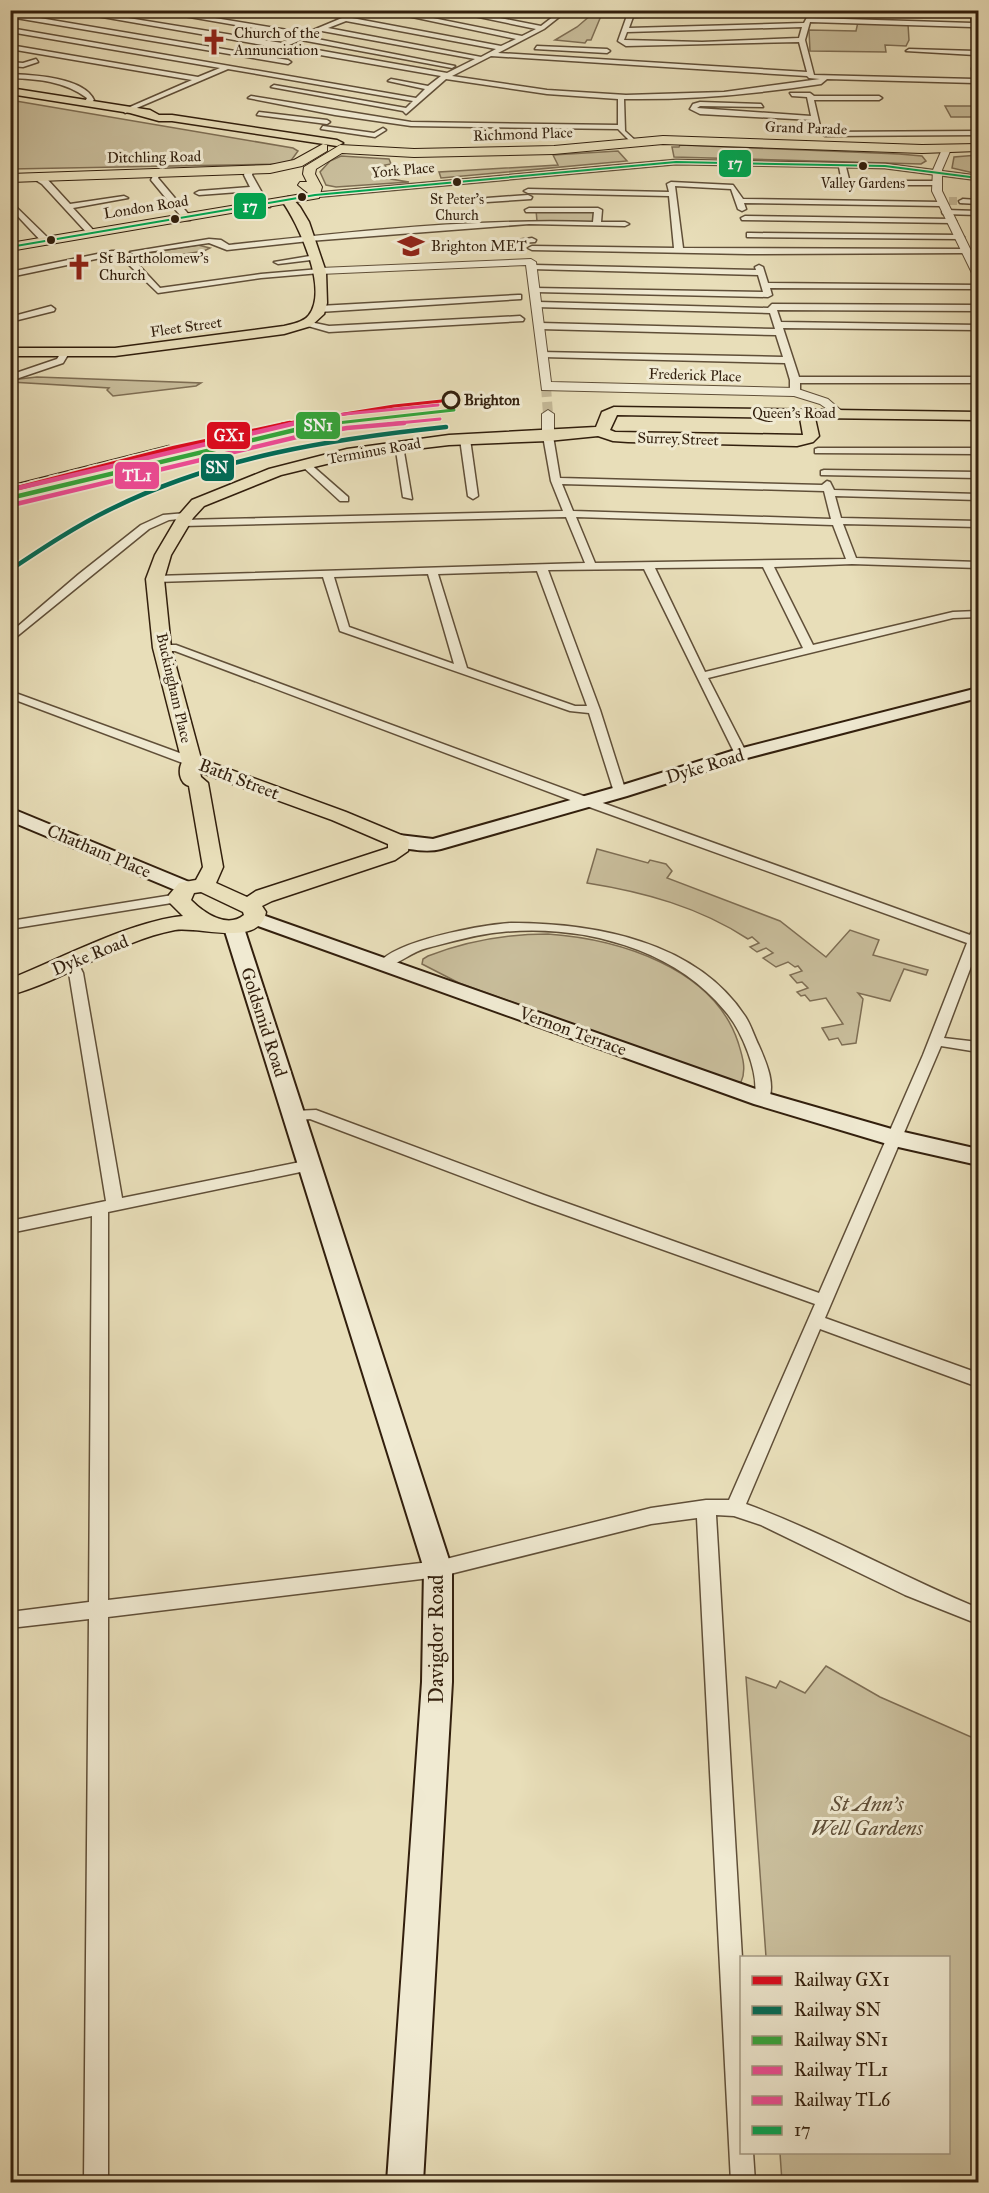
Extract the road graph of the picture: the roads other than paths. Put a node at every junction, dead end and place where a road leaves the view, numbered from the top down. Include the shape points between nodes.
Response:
1 (20, 10) edge
2 (65, 10) edge
3 (152, 10) edge
4 (302, 10) edge
5 (366, 10) edge
6 (382, 10) edge
7 (448, 10) edge
8 (533, 10) edge
9 (814, 10) edge
10 (908, 10) edge
11 (165, 11) edge
12 (916, 11) edge
13 (215, 13) dead end
14 (563, 13) edge
15 (632, 13) edge
16 (734, 13) dead end
17 (10, 14) edge
18 (202, 18) junction
19 (347, 18) junction
20 (975, 18) edge
21 (137, 22) junction
22 (808, 22) junction
23 (542, 28) junction
24 (322, 29) junction
25 (10, 30) edge
26 (626, 30) junction
27 (978, 33) edge
28 (304, 36) junction
29 (523, 38) junction
30 (802, 40) junction
31 (282, 45) junction
32 (10, 47) edge
33 (502, 47) junction
34 (520, 47) dead end
35 (532, 48) dead end
36 (607, 51) dead end
37 (909, 51) dead end
38 (978, 53) edge
39 (487, 54) junction
40 (256, 56) junction
41 (479, 58) junction
42 (36, 61) dead end
43 (288, 62) dead end
44 (10, 64) edge
45 (229, 67) junction
46 (460, 68) junction
47 (808, 74) junction
48 (10, 76) edge
49 (445, 76) junction
50 (824, 79) junction
51 (198, 80) junction
52 (391, 81) dead end
53 (978, 81) edge
54 (274, 87) dead end
55 (429, 88) junction
56 (10, 91) edge
57 (783, 93) dead end
58 (621, 96) junction
59 (251, 98) dead end
60 (811, 98) junction
61 (879, 98) dead end
62 (417, 100) junction
63 (85, 104) junction
64 (760, 106) dead end
65 (130, 111) junction
66 (335, 113) junction
67 (259, 114) dead end
68 (404, 115) junction
69 (816, 118) junction
70 (343, 122) dead end
71 (326, 123) junction
72 (622, 127) junction
73 (383, 130) dead end
74 (978, 133) edge
75 (287, 137) junction
76 (309, 139) junction
77 (826, 140) junction
78 (632, 141) junction
79 (336, 146) junction
80 (978, 148) edge
81 (943, 154) junction
82 (298, 163) junction
83 (661, 163) junction
84 (842, 165) junction
85 (923, 170) junction
86 (249, 171) junction
87 (938, 172) junction
88 (158, 174) junction
89 (523, 175) junction
90 (37, 177) junction
91 (10, 178) edge
92 (670, 178) junction
93 (978, 178) edge
94 (894, 183) dead end
95 (936, 183) junction
96 (847, 187) dead end
97 (254, 189) junction
98 (314, 192) junction
99 (199, 193) dead end
100 (528, 194) junction
101 (674, 194) junction
102 (124, 198) dead end
103 (487, 200) dead end
104 (288, 201) junction
105 (740, 201) junction
106 (963, 201) tunnel mouth
107 (978, 202) edge
108 (10, 203) edge
109 (267, 205) junction
110 (67, 207) junction
111 (946, 208) junction
112 (529, 210) junction
113 (978, 213) edge
114 (187, 218) junction
115 (745, 218) junction
116 (529, 222) junction
117 (597, 224) junction
118 (626, 225) dead end
119 (91, 232) junction
120 (750, 235) junction
121 (960, 237) junction
122 (309, 239) junction
123 (45, 240) junction
124 (506, 242) dead end
125 (532, 244) junction
126 (10, 247) edge
127 (681, 251) junction
128 (755, 251) junction
129 (134, 252) dead end
130 (112, 253) dead end
131 (972, 256) edge
132 (316, 257) junction
133 (130, 261) dead end
134 (278, 262) dead end
135 (532, 264) junction
136 (320, 271) junction
137 (978, 274) edge
138 (10, 275) edge
139 (764, 285) junction
140 (978, 286) edge
141 (536, 290) junction
142 (518, 297) dead end
143 (538, 304) junction
144 (978, 308) edge
145 (51, 309) dead end
146 (319, 309) junction
147 (773, 309) junction
148 (520, 319) dead end
149 (10, 320) edge
150 (305, 324) junction
151 (540, 326) junction
152 (978, 327) edge
153 (778, 328) junction
154 (10, 352) edge
155 (64, 353) junction
156 (543, 354) junction
157 (789, 360) junction
158 (10, 378) edge
159 (978, 380) edge
160 (795, 386) junction
161 (837, 412) junction
162 (548, 414) tunnel mouth
163 (807, 414) junction
164 (978, 416) edge
165 (600, 431) junction
166 (548, 436) junction
167 (465, 439) junction
168 (813, 445) junction
169 (398, 446) junction
170 (978, 451) edge
171 (305, 464) junction
172 (824, 473) junction
173 (978, 475) edge
174 (556, 481) junction
175 (829, 491) junction
176 (473, 496) dead end
177 (978, 496) edge
178 (408, 497) dead end
179 (205, 498) joint
180 (344, 499) dead end
181 (569, 514) junction
182 (184, 519) junction
183 (837, 521) junction
184 (978, 524) edge
185 (852, 561) junction
186 (767, 564) junction
187 (648, 565) junction
188 (975, 565) edge
189 (591, 566) junction
190 (541, 567) junction
191 (432, 571) junction
192 (328, 575) junction
193 (155, 579) junction
194 (978, 579) edge
195 (978, 614) edge
196 (10, 639) edge
197 (162, 648) junction
198 (810, 650) junction
199 (462, 670) junction
200 (701, 676) junction
201 (978, 693) edge
202 (10, 694) edge
203 (594, 710) junction
204 (741, 754) junction
205 (192, 762) junction
206 (223, 775) junction
207 (198, 783) junction
208 (620, 792) junction
209 (585, 801) junction
210 (10, 814) edge
211 (393, 849) junction
212 (185, 900) junction
213 (251, 912) junction
214 (10, 925) edge
215 (224, 926) junction
216 (977, 936) edge
217 (973, 958) edge
218 (71, 962) junction
219 (386, 963) junction
220 (10, 988) edge
221 (935, 1041) junction
222 (978, 1047) edge
223 (762, 1099) junction
224 (294, 1116) junction
225 (894, 1138) junction
226 (978, 1157) edge
227 (310, 1165) junction
228 (108, 1207) junction
229 (10, 1227) edge
230 (825, 1301) junction
231 (816, 1321) junction
232 (978, 1380) edge
233 (706, 1508) junction
234 (735, 1508) junction
235 (438, 1569) junction
236 (99, 1609) junction
237 (978, 1616) edge
238 (10, 1620) edge
239 (740, 2127) edge
240 (741, 2154) edge
241 (96, 2182) edge
242 (405, 2182) edge
243 (743, 2182) edge

1 - 17 street
2 - 21 street
3 - 11 street
4 - 19 street
5 - 19 street
6 - 29 street
7 - 23 street
8 - 14 street
9 - 22 street
10 - 12 street
11 - 18 street
11 - 21 street
12 - 20 street
13 - 18 street
14 - 23 street
15 - 16 street
15 - 26 street
17 - 40 street
18 - 28 street
19 - 24 street
19 - 33 street
20 - 22 street
20 - 27 street
21 - 31 street
22 - 26 street
22 - 30 street
23 - 29 street
24 - 28 street
24 - 41 street
25 - 45 street
26 - 30 street via 621,42 629,44
27 - 38 street
28 - 31 street
28 - 46 street
29 - 33 street
30 - 47 street
31 - 40 street
31 - 49 street
32 - 51 street
33 - 34 street
33 - 39 street
35 - 36 street
37 - 38 street
38 - 53 street
39 - 41 street
39 - 47 street
40 - 43 street
40 - 45 street
41 - 46 street
42 - 44 street
45 - 51 street
45 - 62 street
46 - 49 street
47 - 50 street
48 - 63 street via 69,85 90,97
49 - 55 street
49 - 58 street via 549,92
50 - 53 street
50 - 58 street via 752,92
51 - 65 street
52 - 55 street
54 - 68 street
55 - 62 street
56 - 63 main road
57 - 60 street
58 - 72 street
59 - 66 street
60 - 61 street
60 - 69 street
62 - 68 street
63 - 65 main road
64 - 69 street via 700,104 693,109
65 - 75 main road
66 - 68 street
66 - 71 street
67 - 71 street
68 - 72 street
69 - 77 street via 818,131
70 - 71 street
71 - 73 street via 375,135
71 - 76 street
72 - 78 street via 624,135
74 - 77 street
75 - 76 main road
75 - 79 main road
76 - 79 main road
77 - 78 highway, Grand Parade
77 - 81 highway, Grand Parade
78 - 79 highway, Richmond Place via 582,148 414,153
79 - 82 highway, Ditchling Road
79 - 98 highway via 310,167
80 - 81 highway, Grand Parade
81 - 87 street
82 - 86 highway, Ditchling Road
82 - 98 highway via 298,173 306,188
83 - 84 street, York Place
83 - 89 street, York Place
83 - 92 street
84 - 85 street, York Place
84 - 96 street
85 - 87 street, York Place
85 - 95 street
86 - 88 highway, Ditchling Road
86 - 97 street
87 - 93 street, York Place
87 - 95 street
88 - 90 highway, Ditchling Road
88 - 114 street via 154,178
89 - 98 street, York Place
89 - 100 street
90 - 91 highway, Ditchling Road
90 - 110 street
92 - 101 street
92 - 105 street via 732,186
94 - 95 street
95 - 111 street
97 - 99 street
97 - 109 street
98 - 104 highway, York Place
100 - 101 street
100 - 103 street
100 - 112 street
101 - 127 street
102 - 110 street
104 - 109 highway, London Road
104 - 122 main road via 298,212
105 - 111 street
105 - 115 street
106 - 107 street
108 - 123 street
109 - 114 highway, London Road
110 - 119 street
111 - 113 street
111 - 115 street
111 - 121 street
112 - 116 street
112 - 117 street via 598,210
114 - 119 highway, London Road
115 - 120 street
116 - 117 street
116 - 122 street
116 - 125 street
117 - 118 street
119 - 123 highway, London Road
120 - 121 street
120 - 128 street
121 - 131 street
122 - 129 street via 227,248 212,240
122 - 132 main road
123 - 126 highway, London Road
124 - 125 street
125 - 127 street
125 - 135 street
127 - 128 street
128 - 131 street
130 - 138 street
131 - 137 street
132 - 134 street
132 - 136 main road
133 - 136 street via 158,291
135 - 136 street
135 - 139 street via 760,270
135 - 141 street
136 - 146 main road
139 - 140 street
139 - 141 street via 768,295
141 - 143 street
142 - 146 street
143 - 147 street
143 - 151 street
144 - 147 street
145 - 149 street
146 - 150 main road
147 - 153 street
148 - 150 street via 329,329
150 - 155 main road, Fleet Street via 138,350
151 - 153 street
151 - 156 street
152 - 153 street
153 - 157 street
154 - 155 main road, Fleet Street
155 - 158 street via 60,361
156 - 157 street
156 - 160 street, Frederick Place via 546,386
157 - 160 street
159 - 160 street
160 - 161 street, Frederick Place
161 - 163 main road, Queen's Road
161 - 164 main road, Queen's Road
162 - 166 street
163 - 165 main road, Queen's Road via 610,412
163 - 168 main road
165 - 166 main road, Surrey Street
165 - 168 main road, Surrey Street via 613,436
166 - 167 main road, Terminus Road
166 - 174 street
167 - 169 main road, Terminus Road
167 - 176 street
168 - 170 street
168 - 172 street
169 - 171 main road, Terminus Road
169 - 178 street
171 - 179 main road, Terminus Road
171 - 180 street
172 - 173 street
172 - 175 street
174 - 175 street
174 - 181 street
175 - 177 street
175 - 183 street
179 - 182 main road, Buckingham Place
181 - 182 street
181 - 183 street
181 - 189 street
182 - 193 main road, Buckingham Place via 163,555
182 - 196 street via 167,517 145,526
183 - 184 street
183 - 185 street
185 - 186 street
185 - 188 street
186 - 187 street
186 - 198 street
187 - 189 street
187 - 200 street
188 - 194 street
189 - 190 street
190 - 191 street
190 - 203 street
191 - 192 street
191 - 199 street
192 - 193 street
192 - 199 street via 344,629
193 - 197 main road, Buckingham Place
195 - 198 street via 952,615
197 - 205 main road, Buckingham Place
197 - 209 street via 176,648
198 - 200 street
199 - 203 street via 574,709
200 - 204 street
201 - 204 main road, Dyke Road
202 - 205 street, Bath Street
203 - 208 street
204 - 208 main road, Dyke Road
205 - 206 main road, Bath Street
205 - 207 main road, Buckingham Place via 192,781
206 - 207 main road via 208,776
206 - 211 main road, Bath Street via 339,816
207 - 212 main road, Buckingham Place via 213,867
208 - 209 main road, Dyke Road
209 - 211 main road, Dyke Road via 428,850 403,856
209 - 216 street
210 - 212 main road, Chatham Place
211 - 213 main road, Dyke Road via 264,896
212 - 213 main road
212 - 214 street
212 - 215 main road, Dyke Road via 193,922
212 - 218 main road, Dyke Road via 120,941
213 - 215 main road, Dyke Road via 243,926
213 - 219 main road, Vernon Terrace
215 - 224 main road, Goldsmid Road
216 - 217 street
217 - 221 street
218 - 220 main road, Dyke Road
218 - 228 street via 76,973
219 - 223 main road, Vernon Terrace
219 - 223 street via 395,955 432,943 511,927 572,930 640,946 693,973 731,1007 752,1046 765,1092
221 - 222 street
221 - 225 street
223 - 225 main road, Vernon Terrace
224 - 227 main road, Davigdor Road
224 - 230 street via 311,1114
225 - 226 main road, Vernon Terrace
225 - 230 street
227 - 228 street
227 - 235 main road, Davigdor Road
228 - 229 street
228 - 236 street
230 - 231 street
231 - 232 street
231 - 234 street
233 - 234 street
233 - 235 street via 641,1519
233 - 239 street
234 - 237 street
235 - 236 street
235 - 242 main road, Davigdor Road via 437,1682
236 - 238 street
236 - 241 street
240 - 243 street

